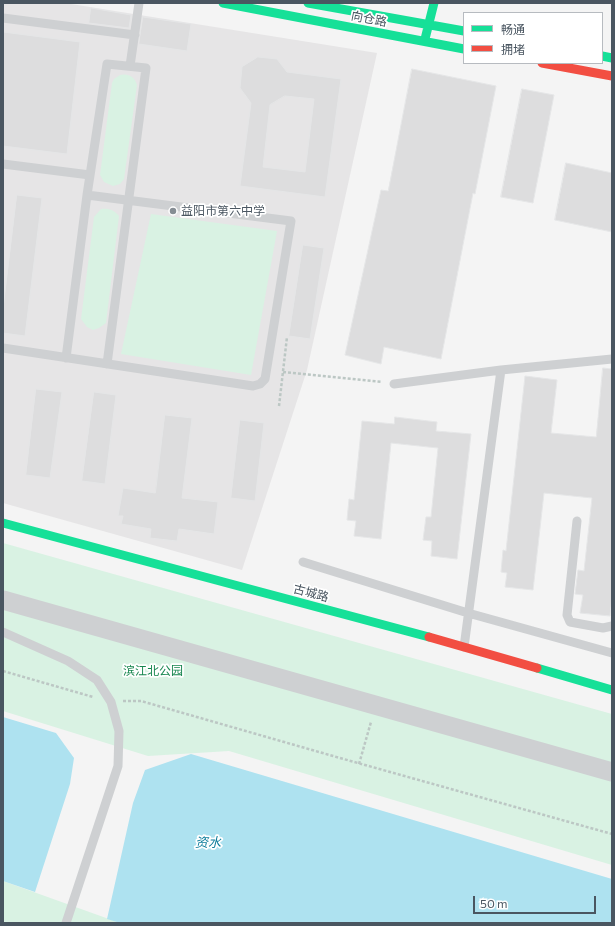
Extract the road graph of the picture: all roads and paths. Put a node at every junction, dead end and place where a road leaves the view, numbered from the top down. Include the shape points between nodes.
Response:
1 (139, 3) edge
2 (223, 3) edge
3 (308, 3) edge
4 (434, 3) edge
5 (3, 18) edge
6 (429, 25) junction
7 (463, 31) edge
8 (134, 35) junction
9 (425, 41) junction
10 (463, 49) edge
11 (547, 64) edge
12 (130, 66) junction
13 (612, 76) edge
14 (3, 164) edge
15 (90, 175) junction
16 (87, 195) junction
17 (128, 200) junction
18 (287, 338) dead end
19 (3, 348) edge
20 (66, 358) junction
21 (612, 359) edge
22 (107, 364) junction
23 (501, 370) junction
24 (283, 372) junction
25 (394, 384) joint
26 (279, 406) dead end
27 (576, 522) dead end
28 (3, 523) edge
29 (303, 562) dead end
30 (3, 600) edge
31 (468, 613) junction
32 (612, 626) edge
33 (3, 632) edge
34 (464, 647) junction
35 (612, 653) edge
36 (3, 671) edge
37 (612, 690) edge
38 (111, 702) junction
39 (372, 718) dead end
40 (359, 764) junction
41 (612, 772) edge
42 (612, 834) edge
43 (66, 923) edge

1 - 8 lane
2 - 9 street, 向仓路
3 - 6 street, 向仓路
4 - 6 street
5 - 8 lane
6 - 7 street, 向仓路
6 - 9 street
8 - 12 lane
9 - 10 street, 向仓路
11 - 13 street
12 - 15 lane via 107,64
12 - 17 lane via 146,68
14 - 15 lane
15 - 16 lane
16 - 17 lane
16 - 20 lane
17 - 22 lane
17 - 22 lane via 291,221 265,379 260,384 253,386
18 - 24 path
19 - 20 lane
20 - 22 lane
21 - 23 lane
23 - 25 lane
23 - 31 lane
24 - 25 path
24 - 26 path
27 - 32 lane via 567,615 570,622 603,628
28 - 34 street, 古城路
29 - 31 lane
30 - 41 street
31 - 34 lane
31 - 35 lane
33 - 38 lane via 68,661 97,680
34 - 37 street, 古城路
36 - 38 path
38 - 40 path via 141,701
38 - 43 lane via 119,731 118,766
39 - 40 path
40 - 42 path

